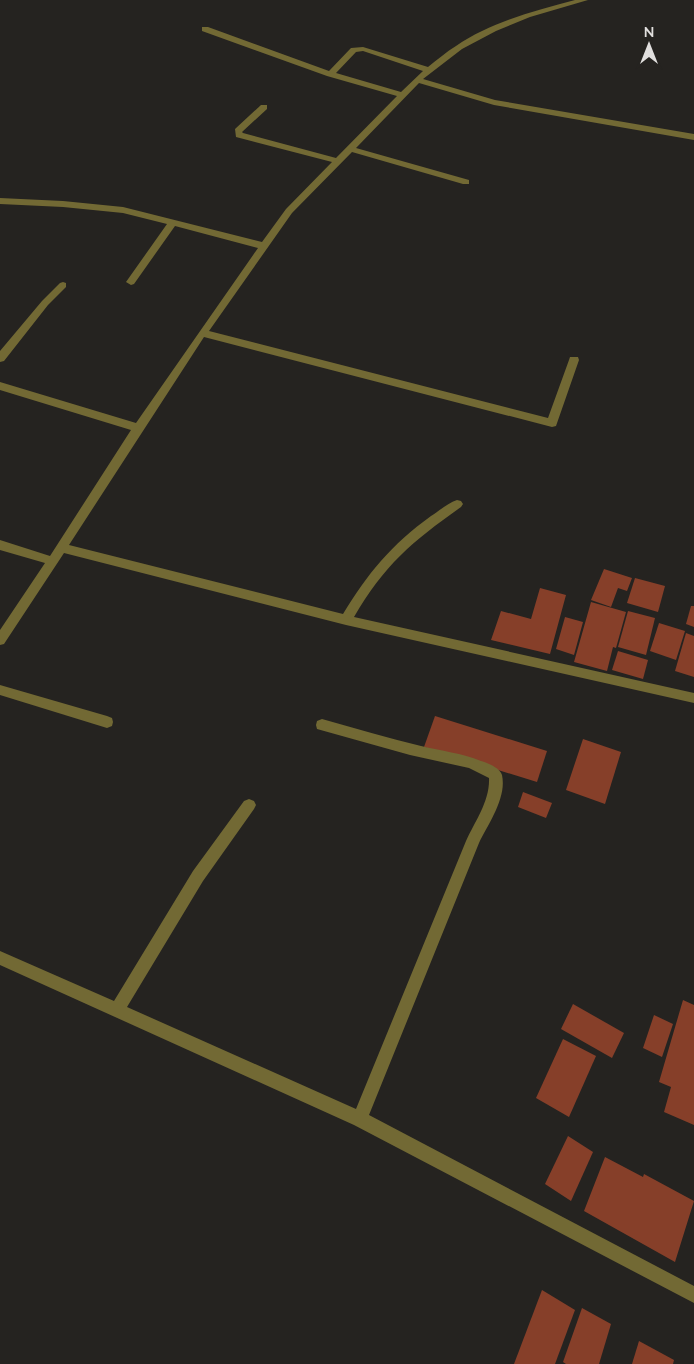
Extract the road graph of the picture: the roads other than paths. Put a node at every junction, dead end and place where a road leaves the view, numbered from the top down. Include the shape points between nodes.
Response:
1 (584, 0) edge
2 (205, 29) dead end
3 (428, 70) junction
4 (330, 74) junction
5 (417, 80) junction
6 (403, 95) junction
7 (264, 107) dead end
8 (694, 137) edge
9 (351, 149) junction
10 (339, 162) junction
11 (466, 182) dead end
12 (0, 201) edge
13 (173, 222) junction
14 (264, 246) junction
15 (131, 282) dead end
16 (63, 286) dead end
17 (202, 333) junction
18 (0, 358) edge
19 (574, 360) dead end
20 (0, 386) edge
21 (138, 428) junction
22 (457, 504) dead end
23 (0, 545) edge
24 (61, 548) junction
25 (53, 561) junction
26 (346, 620) junction
27 (0, 640) edge
28 (0, 690) edge
29 (694, 698) edge
30 (107, 722) dead end
31 (322, 724) dead end
32 (249, 805) dead end
33 (0, 958) edge
34 (117, 1010) junction
35 (360, 1118) junction
36 (694, 1294) edge

1 - 3 street via 534,13 494,29 460,47
2 - 4 street
3 - 4 street via 359,49 354,50
3 - 5 street
4 - 6 street
5 - 6 street
5 - 8 street via 494,102
6 - 9 street
7 - 10 street via 238,131 239,135
9 - 10 street
9 - 11 street
10 - 14 street via 289,211
12 - 13 street via 123,210
13 - 14 street
13 - 15 street
14 - 17 street
16 - 18 street
17 - 19 street via 552,423
17 - 21 street
20 - 21 street
21 - 24 street
22 - 26 street via 416,532 396,551 374,574
23 - 25 street
24 - 25 street
24 - 26 street
25 - 27 street
26 - 29 street
28 - 30 street
31 - 35 street via 487,769 495,775 496,785
32 - 34 street via 198,876
33 - 34 street
34 - 35 street
35 - 36 street

